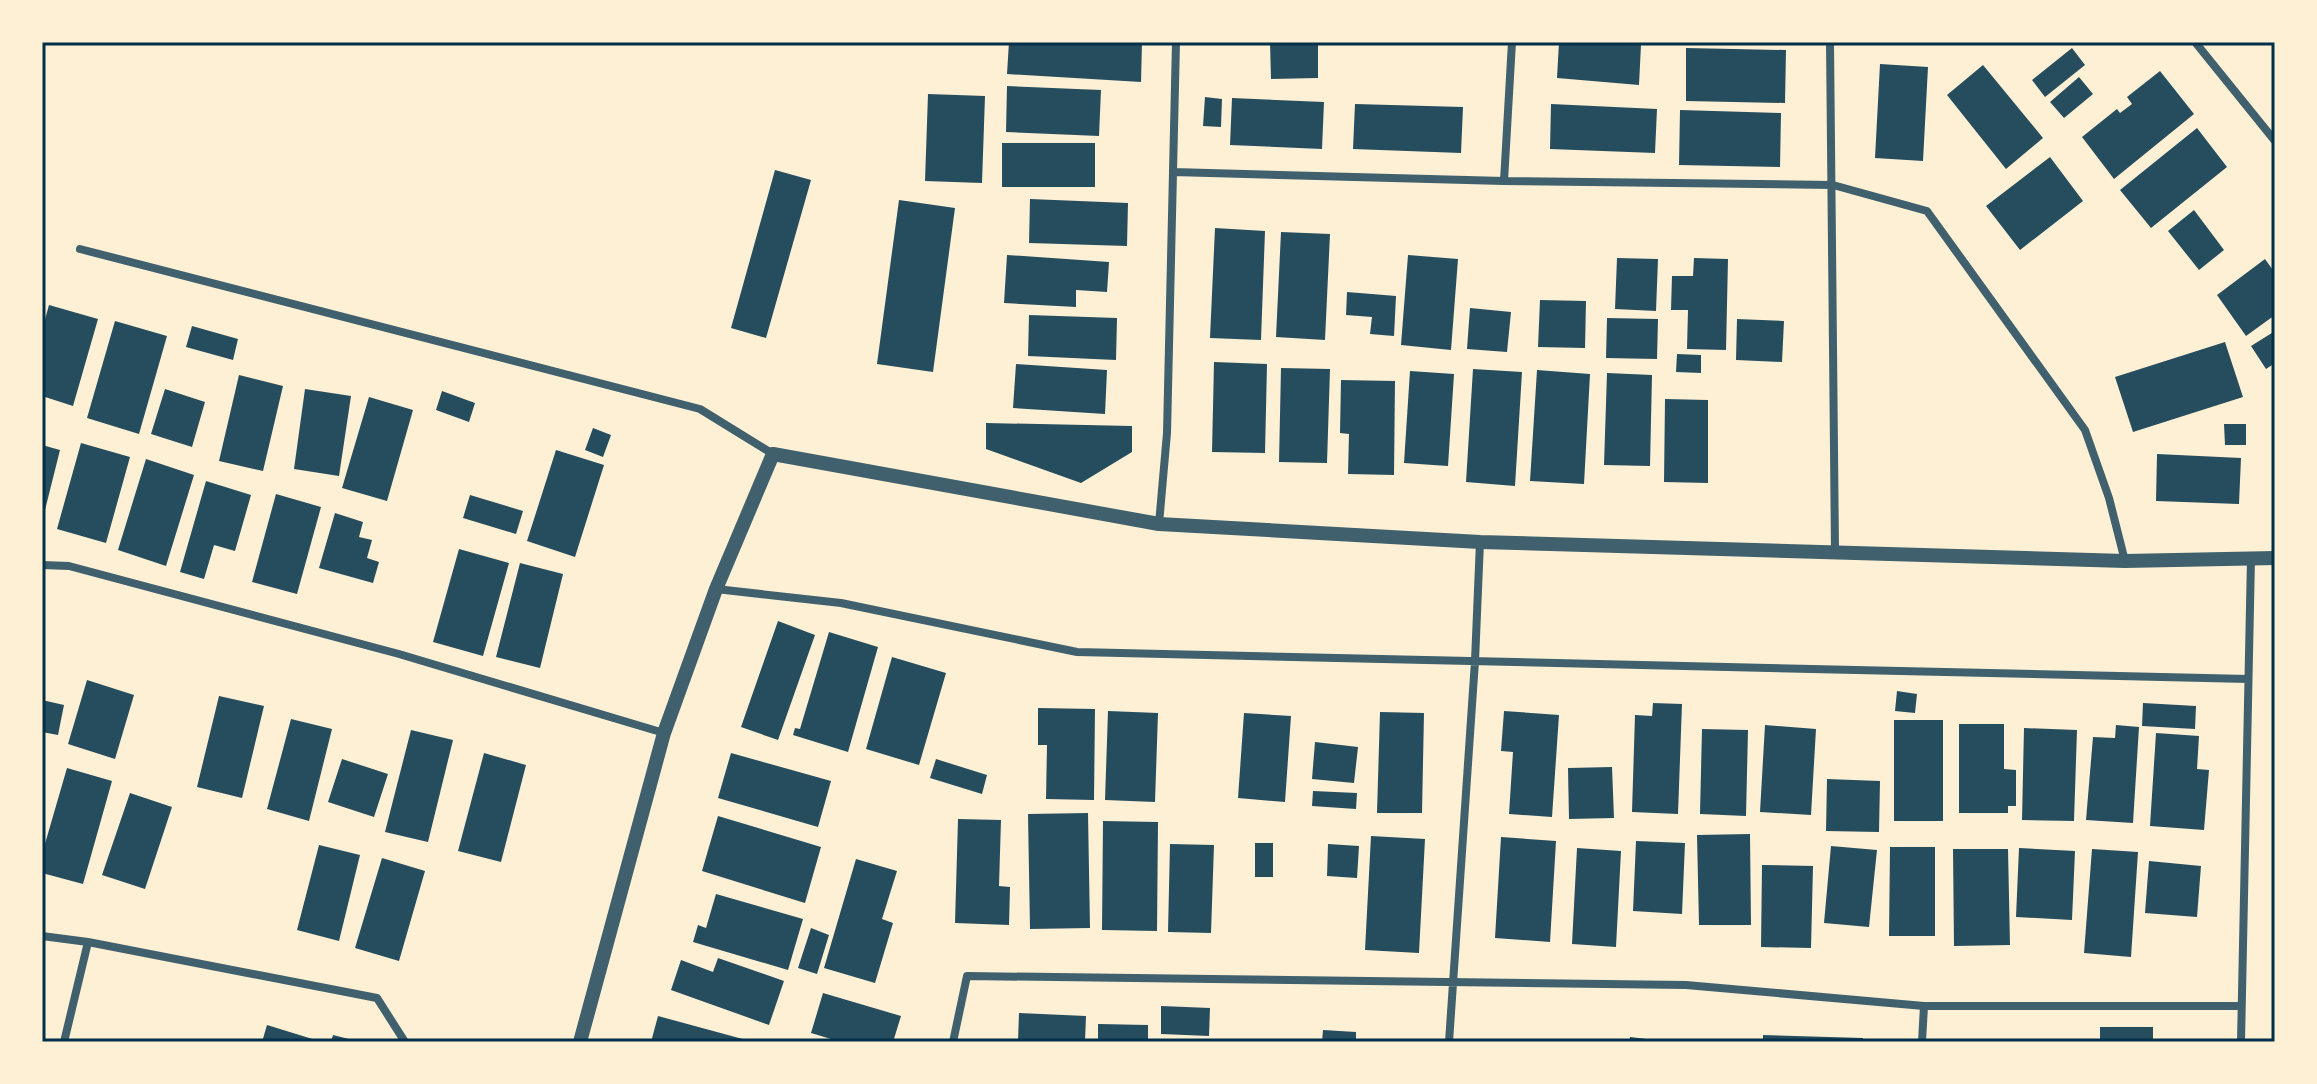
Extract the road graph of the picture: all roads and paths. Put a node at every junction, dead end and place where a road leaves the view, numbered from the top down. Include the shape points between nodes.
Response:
1 (1176, 42) edge
2 (1512, 42) edge
3 (1830, 42) edge
4 (2195, 42) edge
5 (2275, 141) edge
6 (1173, 172) junction
7 (1504, 181) junction
8 (1833, 185) junction
9 (80, 249) dead end
10 (773, 454) junction
11 (1159, 524) junction
12 (1480, 542) junction
13 (1835, 551) junction
14 (2251, 558) junction
15 (2275, 558) edge
16 (2125, 561) junction
17 (42, 565) edge
18 (716, 589) junction
19 (1475, 661) junction
20 (2248, 679) junction
21 (664, 733) junction
22 (42, 936) edge
23 (88, 942) junction
24 (1451, 982) junction
25 (1924, 1006) junction
26 (2241, 1006) junction
27 (64, 1042) edge
28 (405, 1042) edge
29 (580, 1042) edge
30 (953, 1042) edge
31 (1449, 1042) edge
32 (1922, 1042) edge
33 (2241, 1042) edge

1 - 6 street
2 - 7 street
3 - 8 street
4 - 5 street
6 - 7 street
6 - 11 street via 1167,433
7 - 8 street
8 - 13 street
8 - 16 street via 1927,211 2085,430
9 - 10 street via 700,409
10 - 11 street
10 - 18 street
11 - 12 street
12 - 13 street
12 - 19 street
13 - 16 street
14 - 15 street
14 - 16 street
14 - 20 street
17 - 21 street via 69,566 399,654
18 - 19 street via 841,603 1077,652
18 - 21 street
19 - 20 street
19 - 24 street
20 - 26 street
21 - 29 street
22 - 23 street
23 - 27 street
23 - 28 street via 377,998
24 - 25 street via 1686,985
24 - 30 street via 967,976
24 - 31 street
25 - 26 street
25 - 32 street
26 - 33 street

